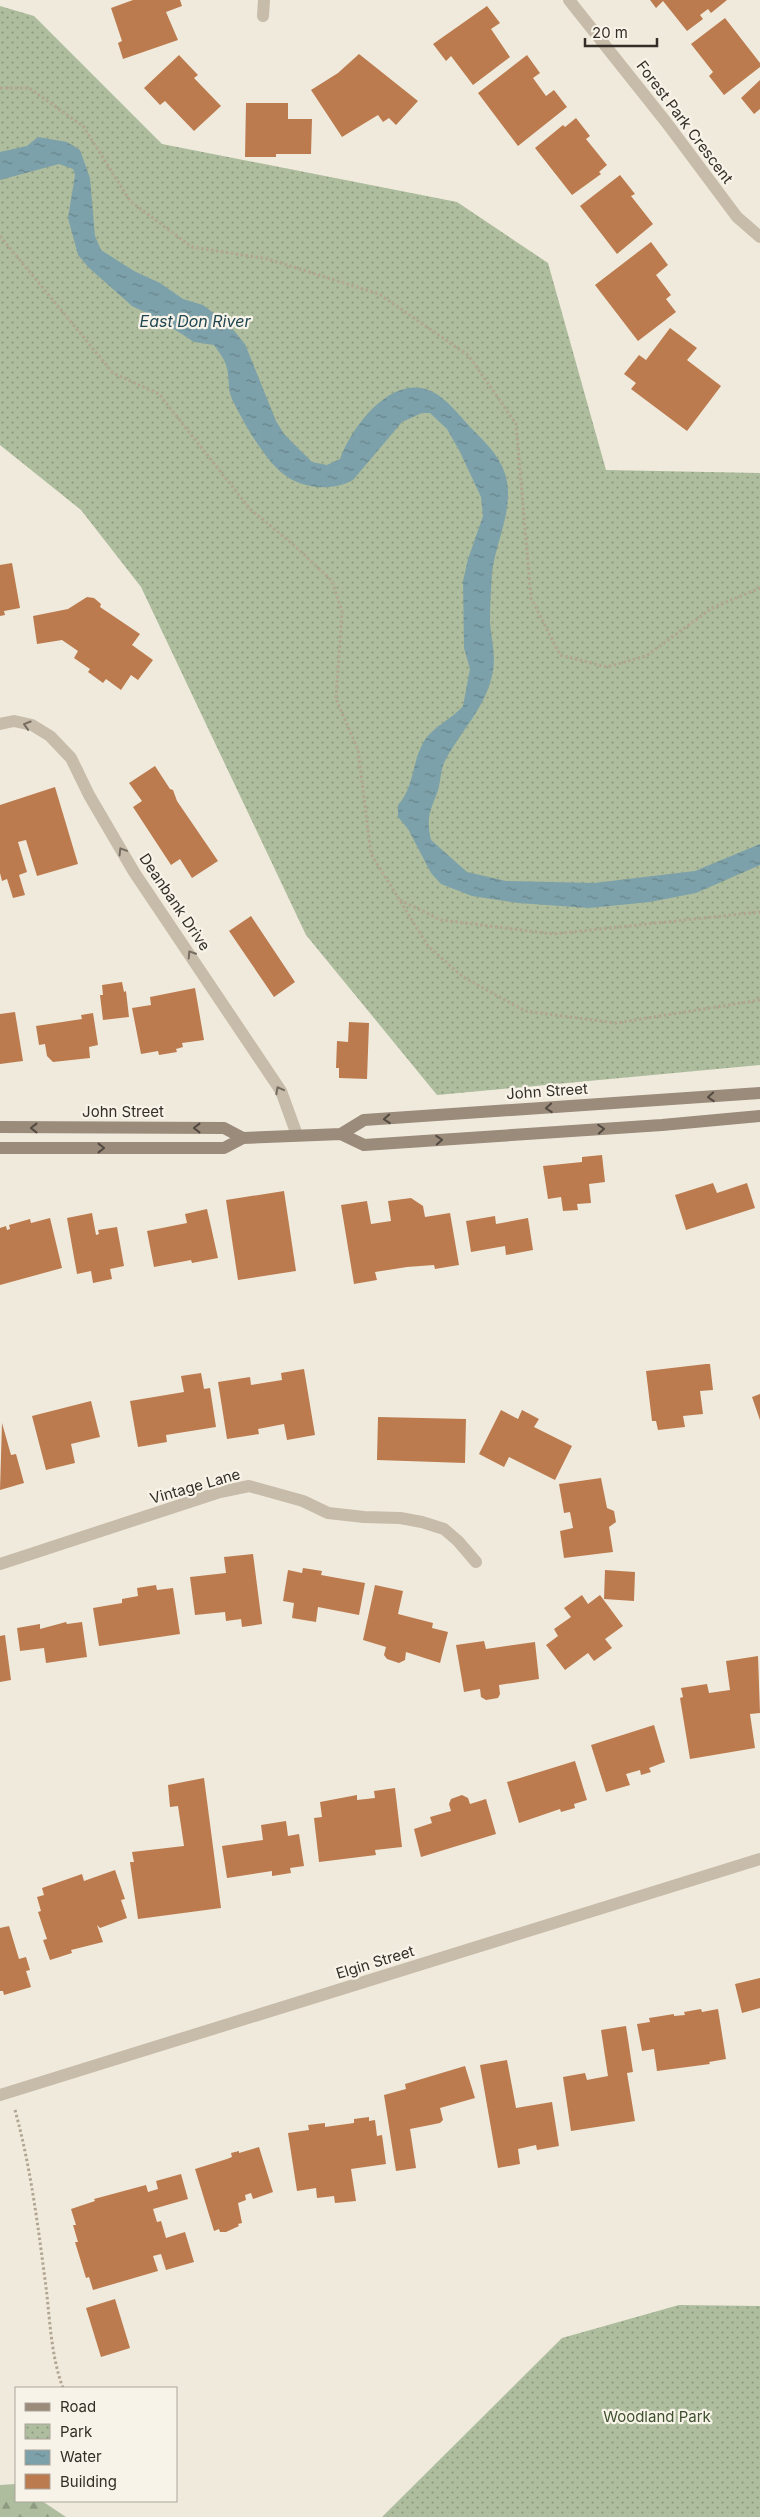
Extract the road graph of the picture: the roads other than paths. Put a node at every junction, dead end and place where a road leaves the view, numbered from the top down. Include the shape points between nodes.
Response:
1 (264, 0) edge
2 (569, 0) edge
3 (263, 16) dead end
4 (760, 237) edge
5 (0, 724) edge
6 (760, 1093) edge
7 (760, 1116) edge
8 (0, 1128) edge
9 (340, 1134) junction
10 (297, 1136) junction
11 (243, 1138) junction
12 (0, 1148) edge
13 (476, 1562) dead end
14 (0, 1564) edge
15 (760, 1860) edge
16 (0, 2095) edge

1 - 3 street
2 - 4 street, Forest Park Crescent via 737,217
10 -> 5 street, Deanbank Drive via 281,1091 134,872 71,758 50,736 32,725 14,721
6 -> 9 main road, John Street via 364,1120
9 -> 7 main road, John Street via 364,1145
11 -> 8 main road, John Street via 224,1128
9 - 10 main road, John Street
10 - 11 main road, John Street
12 -> 11 main road, John Street via 224,1148
13 - 14 street, Vintage Lane via 444,1530 422,1522 328,1513 303,1501 249,1486 220,1492
15 - 16 street, Elgin Street

